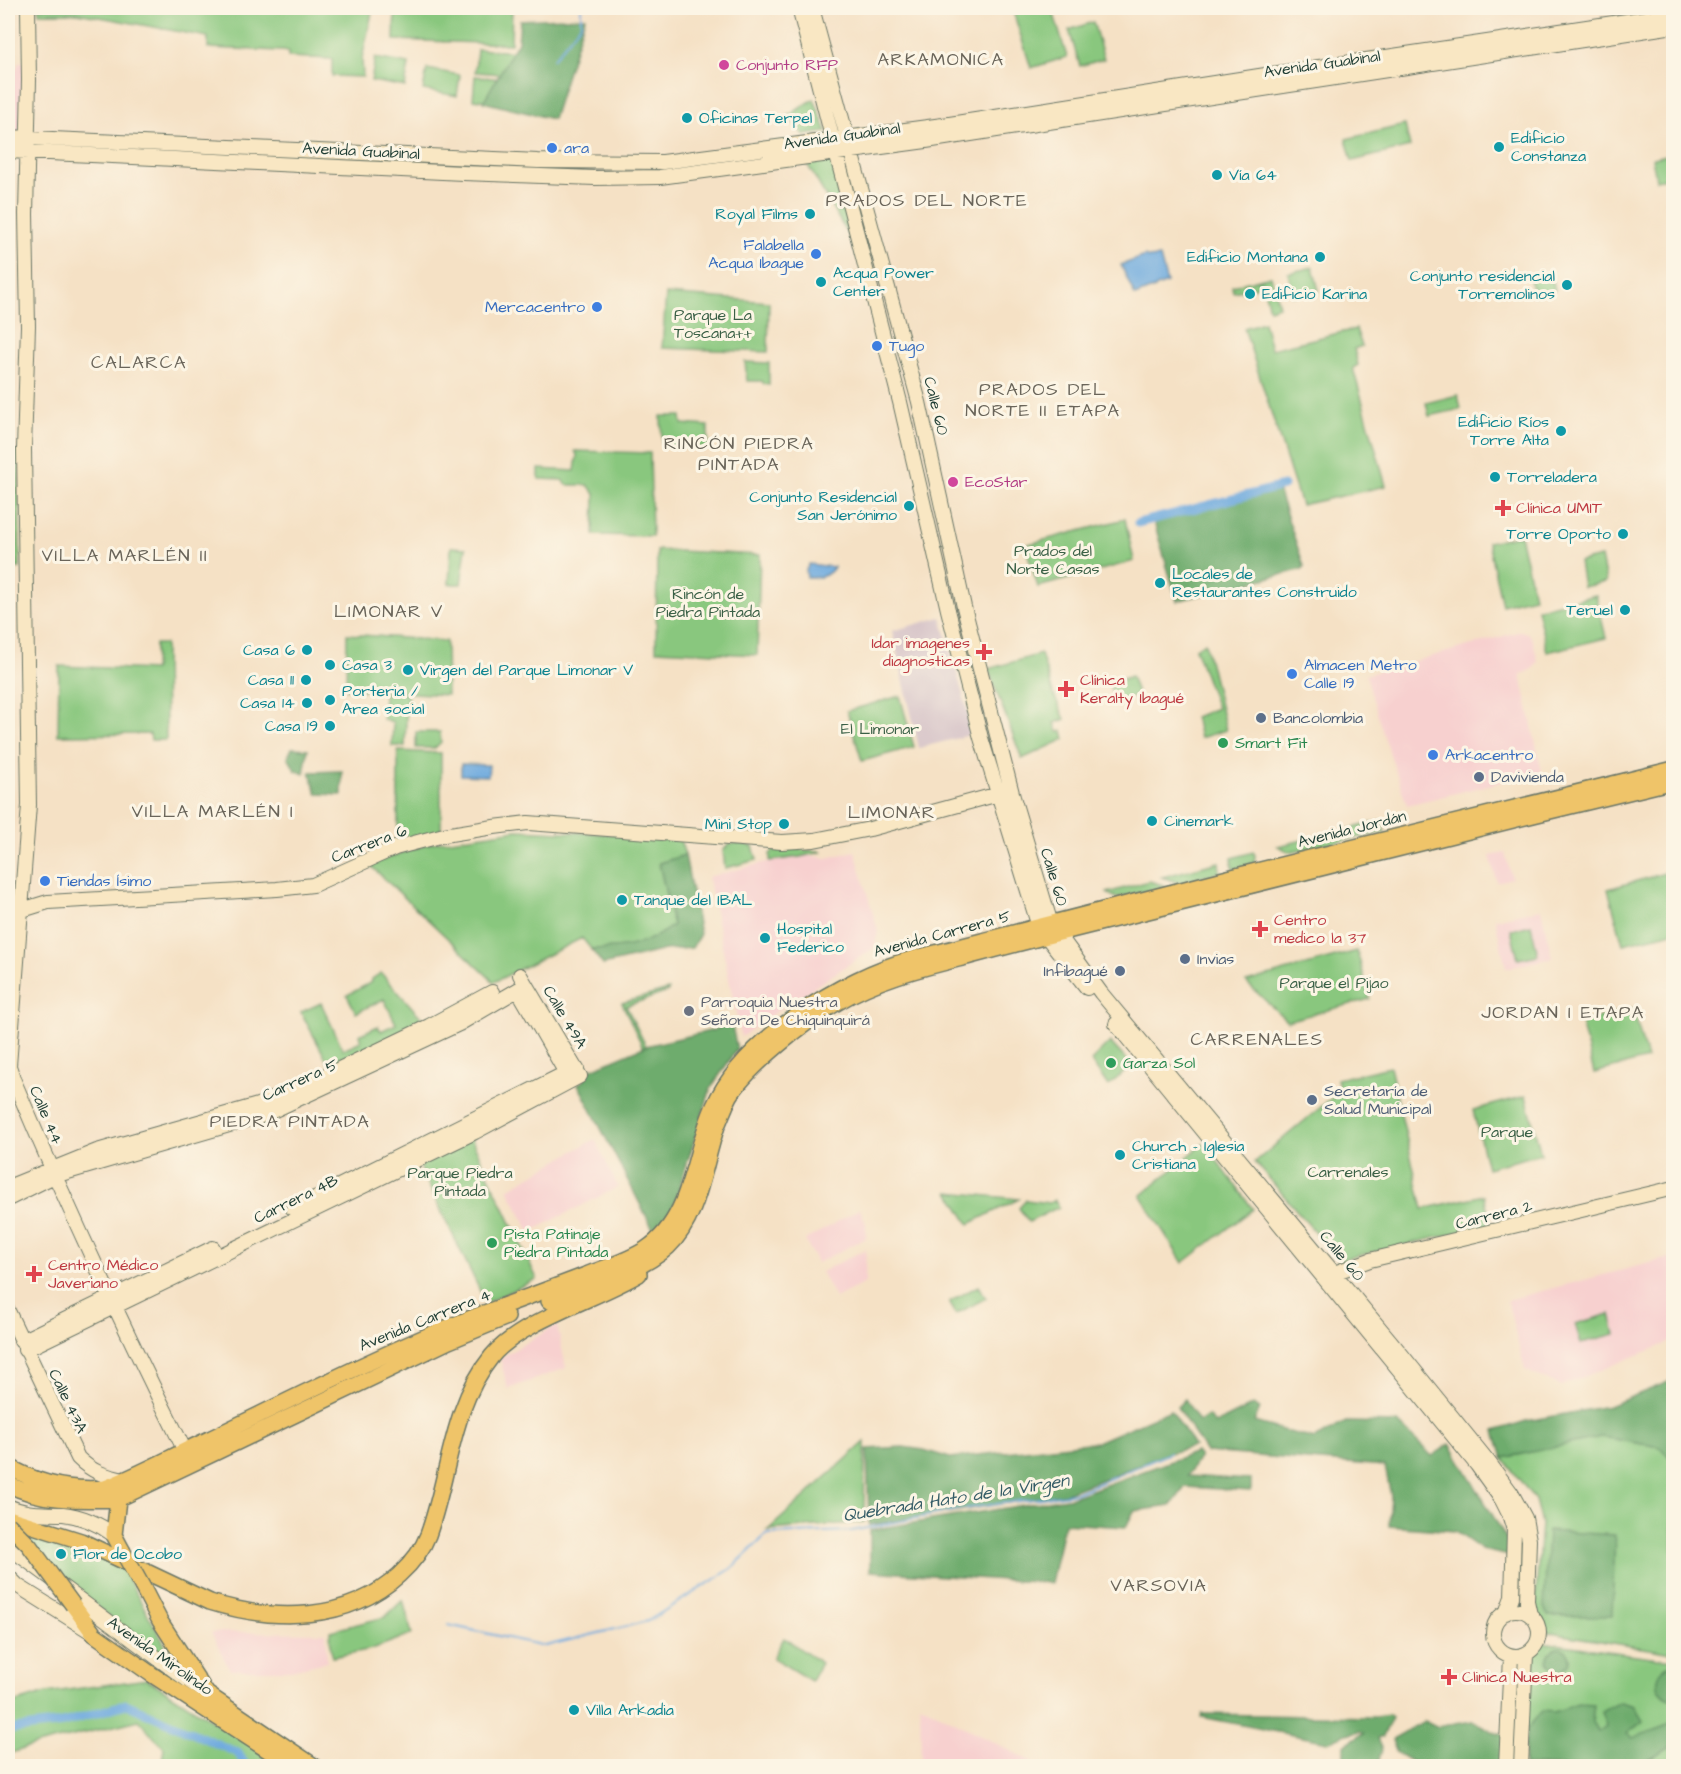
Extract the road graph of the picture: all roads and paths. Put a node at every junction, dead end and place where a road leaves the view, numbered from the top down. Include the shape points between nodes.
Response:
1 (28, 8) edge
2 (800, 8) edge
3 (812, 8) edge
4 (1674, 14) edge
5 (1674, 26) edge
6 (8, 137) edge
7 (27, 145) junction
8 (842, 146) junction
9 (8, 151) edge
10 (1674, 769) edge
11 (1674, 781) edge
12 (1006, 796) junction
13 (22, 910) junction
14 (8, 920) edge
15 (1052, 936) junction
16 (522, 983) joint
17 (492, 992) dead end
18 (745, 1068) junction
19 (573, 1075) joint
20 (52, 1172) junction
21 (8, 1187) edge
22 (1674, 1188) edge
23 (8, 1198) edge
24 (656, 1256) junction
25 (618, 1268) junction
26 (1330, 1277) junction
27 (113, 1303) junction
28 (8, 1311) edge
29 (23, 1346) junction
30 (185, 1451) junction
31 (8, 1466) edge
32 (124, 1480) junction
33 (8, 1484) edge
34 (118, 1499) junction
35 (8, 1506) edge
36 (8, 1518) edge
37 (8, 1524) edge
38 (114, 1535) junction
39 (8, 1547) edge
40 (8, 1576) edge
41 (1506, 1613) junction
42 (1530, 1615) junction
43 (94, 1634) junction
44 (1526, 1655) junction
45 (1511, 1656) junction
46 (207, 1694) junction
47 (292, 1767) edge
48 (314, 1767) edge
49 (1506, 1767) edge
50 (1521, 1767) edge

1 - 7 main road, Calle 44
2 - 8 main road, Calle 60
3 - 8 main road, Calle 60
4 - 8 main road, Avenida Guabinal
5 - 8 main road, Avenida Guabinal via 1400,69
6 - 7 main road, Avenida Guabinal
7 - 8 main road, Avenida Guabinal via 663,162
7 - 9 main road, Avenida Guabinal
7 - 13 main road, Calle 44 via 24,461 29,805
8 - 12 main road, Calle 60 via 919,402
10 - 15 main road, Avenida Jordán via 1228,878
11 - 15 main road, Avenida Jordán
12 - 13 main road, Carrera 6 via 870,829 782,842 528,824 494,827 395,848 313,885 48,902
12 - 15 main road, Calle 60
13 - 14 main road, Carrera 6
13 - 20 main road, Calle 44 via 9,1066
15 - 18 main road, Avenida Carrera 5 via 873,984 821,1013
15 - 26 main road, Calle 60
16 - 19 main road, Calle 49A
16 - 20 main road, Carrera 5 via 459,1024 264,1115
17 - 20 main road, Carrera 5 via 429,1026 250,1108 97,1151
18 - 24 main road, Avenida Carrera 4 via 724,1109 689,1216 676,1238
18 - 25 main road, Avenida Carrera 4 via 727,1082 714,1105 678,1214 658,1240
19 - 27 main road, Carrera 4B via 374,1170
20 - 21 main road, Carrera 5
20 - 23 main road, Carrera 5
20 - 27 main road, Calle 44
22 - 26 main road, Carrera 2 via 1370,1260
24 - 25 main road, Avenida Carrera 4
24 - 36 main road via 639,1274 550,1317 512,1338 493,1354 469,1390 460,1414 433,1521 421,1550 381,1590 348,1606 310,1615 226,1607 81,1541
25 - 30 main road, Avenida Carrera 4 via 394,1350
25 - 34 main road, Avenida Carrera 4 via 449,1341
26 - 41 main road, Calle 60 via 1502,1500 1514,1530 1512,1597
26 - 42 main road, Calle 60 via 1488,1460 1512,1494 1525,1518 1529,1540
27 - 29 main road, Carrera 4B
27 - 30 main road, Calle 44
28 - 29 main road, Calle 43A
29 - 32 main road, Calle 43A via 78,1458 102,1476
30 - 32 main road, Avenida Carrera 4
31 - 32 main road, Avenida Carrera 4 via 24,1476 84,1490 105,1488
33 - 34 main road, Avenida Carrera 4 via 32,1495
34 - 38 main road
35 - 38 main road via 36,1514 76,1516
37 - 43 main road, Avenida Mirolindo, bridge via 29,1545
38 - 46 main road, Avenida Mirolindo, bridge via 160,1621
39 - 46 main road
40 - 43 main road
41 - 42 main road via 1518,1610
41 - 45 main road via 1496,1622 1493,1634 1498,1648
42 - 44 main road via 1537,1624 1539,1638
43 - 47 main road, Avenida Mirolindo
44 - 45 main road
44 - 50 main road
45 - 49 main road
46 - 48 main road, Avenida Mirolindo

